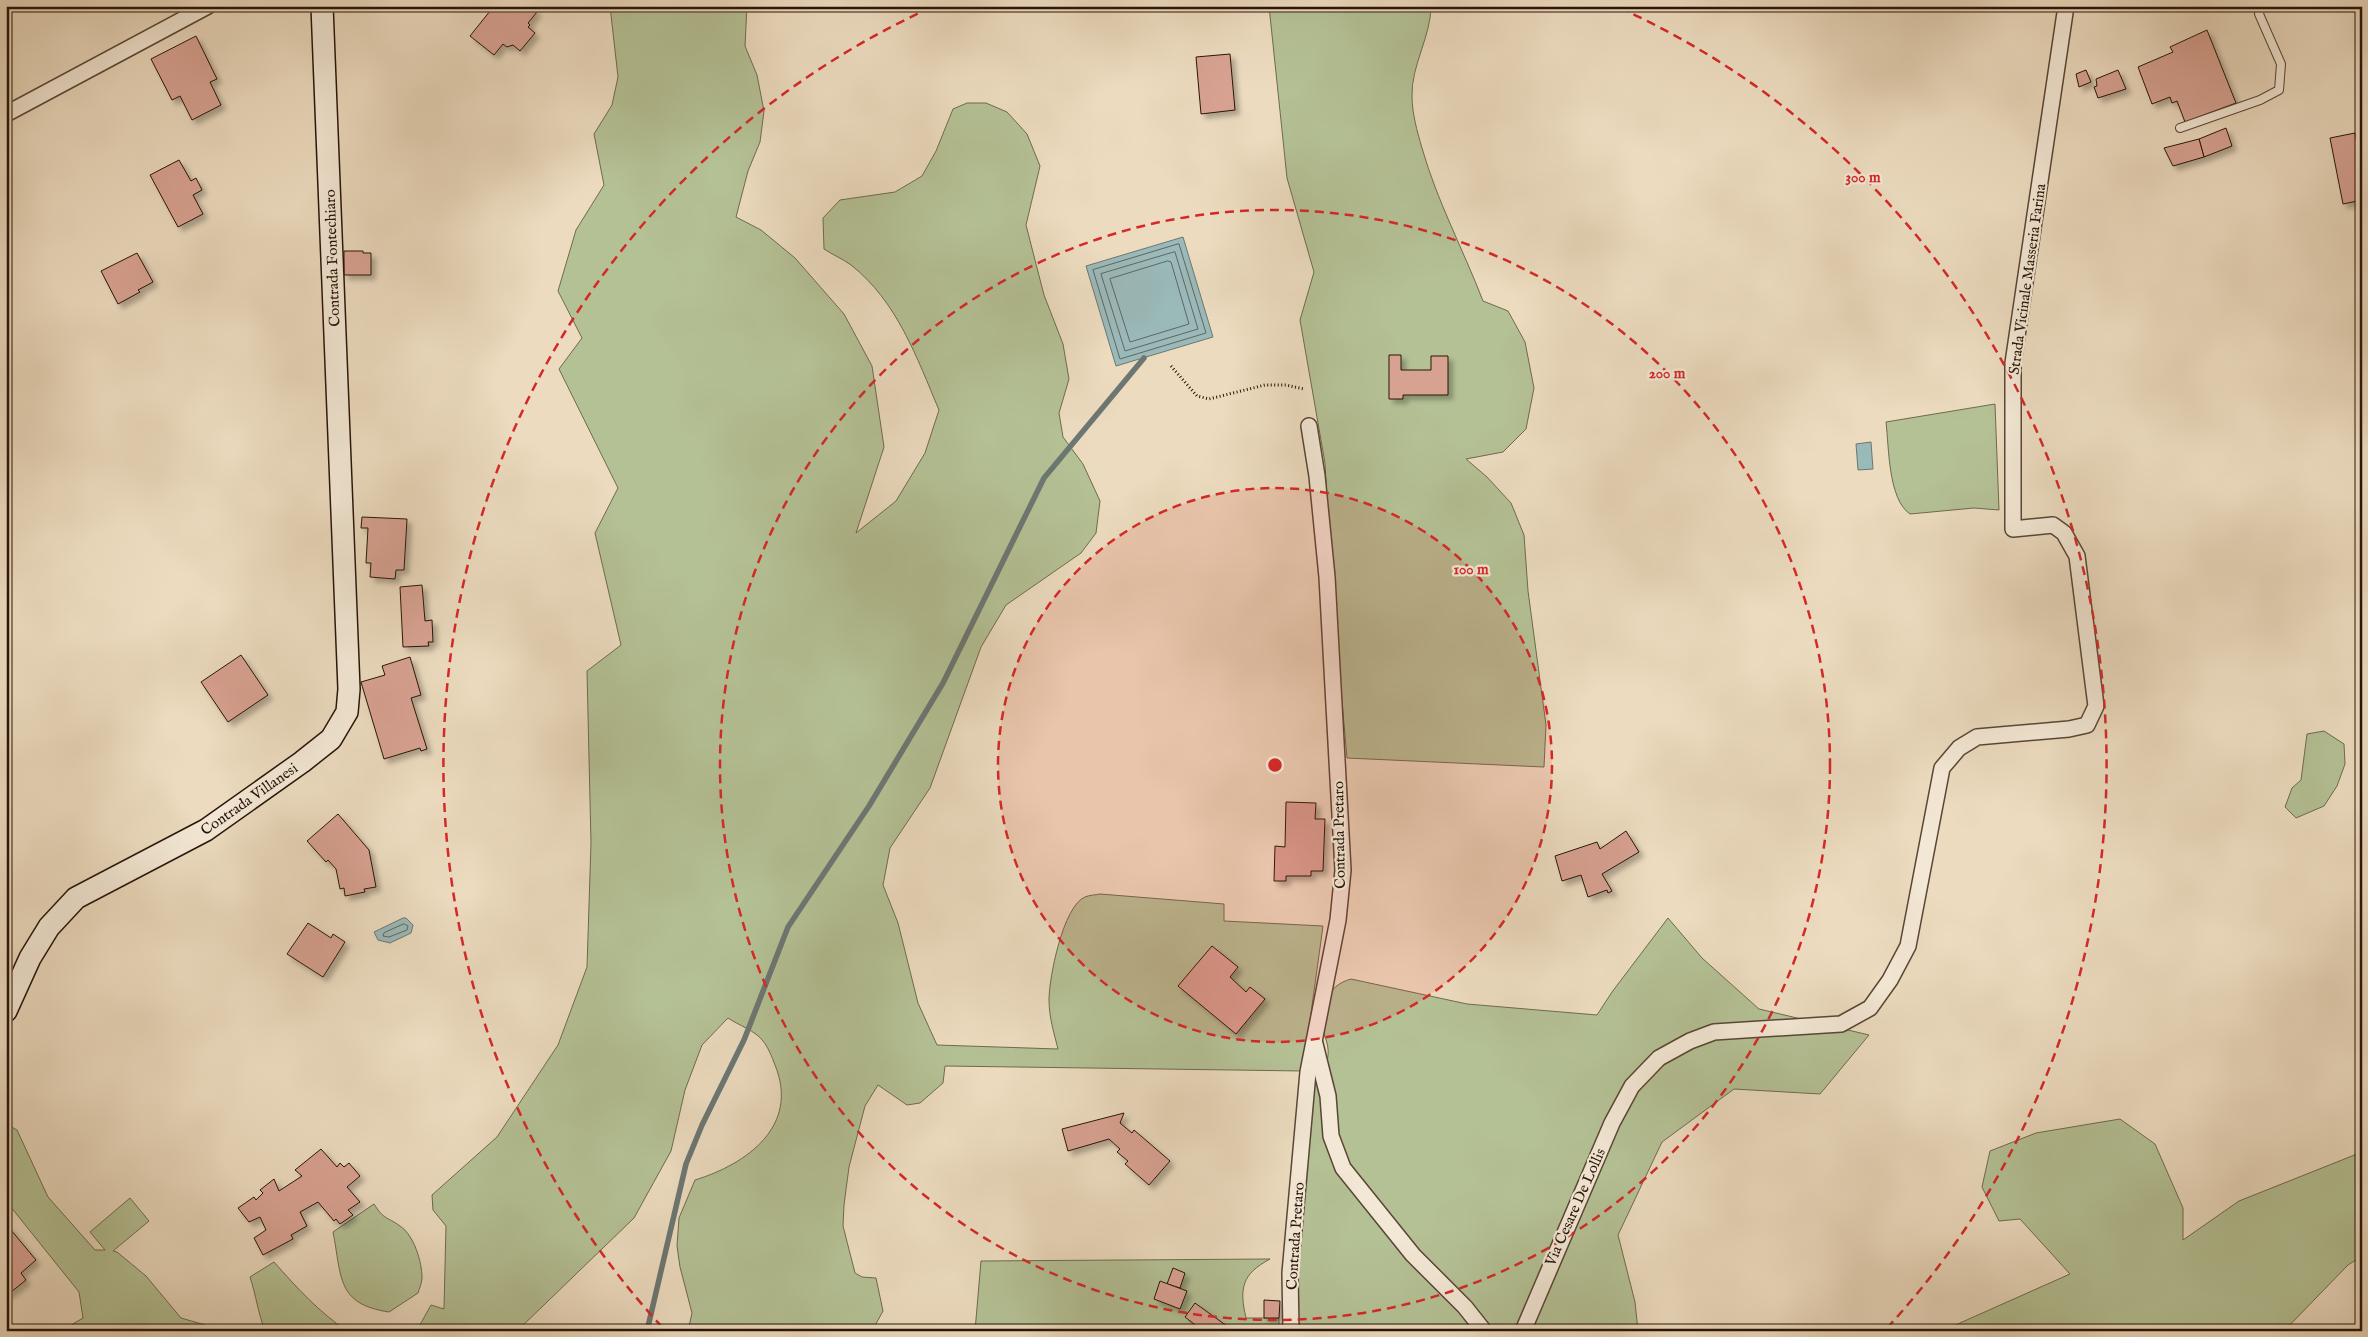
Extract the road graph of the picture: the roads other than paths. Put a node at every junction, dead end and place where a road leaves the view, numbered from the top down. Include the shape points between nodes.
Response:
1 (208, 6) edge
2 (322, 6) edge
3 (2066, 6) edge
4 (2261, 6) edge
5 (6, 114) edge
6 (2180, 128) dead end
7 (1309, 426) dead end
8 (342, 511) joint
9 (6, 1011) edge
10 (1314, 1040) junction
11 (1632, 1086) joint
12 (1291, 1331) edge
13 (1484, 1331) edge
14 (1523, 1331) edge

1 - 5 street
2 - 8 street, Contrada Fontechiaro
3 - 11 street, Strada Vicinale Masseria Farina via 2013,363 2013,529 2053,525 2064,533 2077,556 2096,706 2087,725 1977,737 1959,748 1942,768 1908,946 1870,1008 1841,1024 1714,1032 1659,1058
4 - 6 lane via 2259,14 2281,64 2279,90 2260,100
7 - 10 street, Contrada Pretaro via 1327,577 1342,870 1338,920
8 - 9 street, Contrada Villanesi via 349,689 347,712 331,739 206,830 76,898 49,927 30,958
10 - 12 street, Contrada Pretaro via 1308,1072 1291,1264
10 - 13 street via 1328,1096 1331,1136 1343,1168 1413,1255
11 - 14 street, Via Cesare De Lollis via 1612,1123

